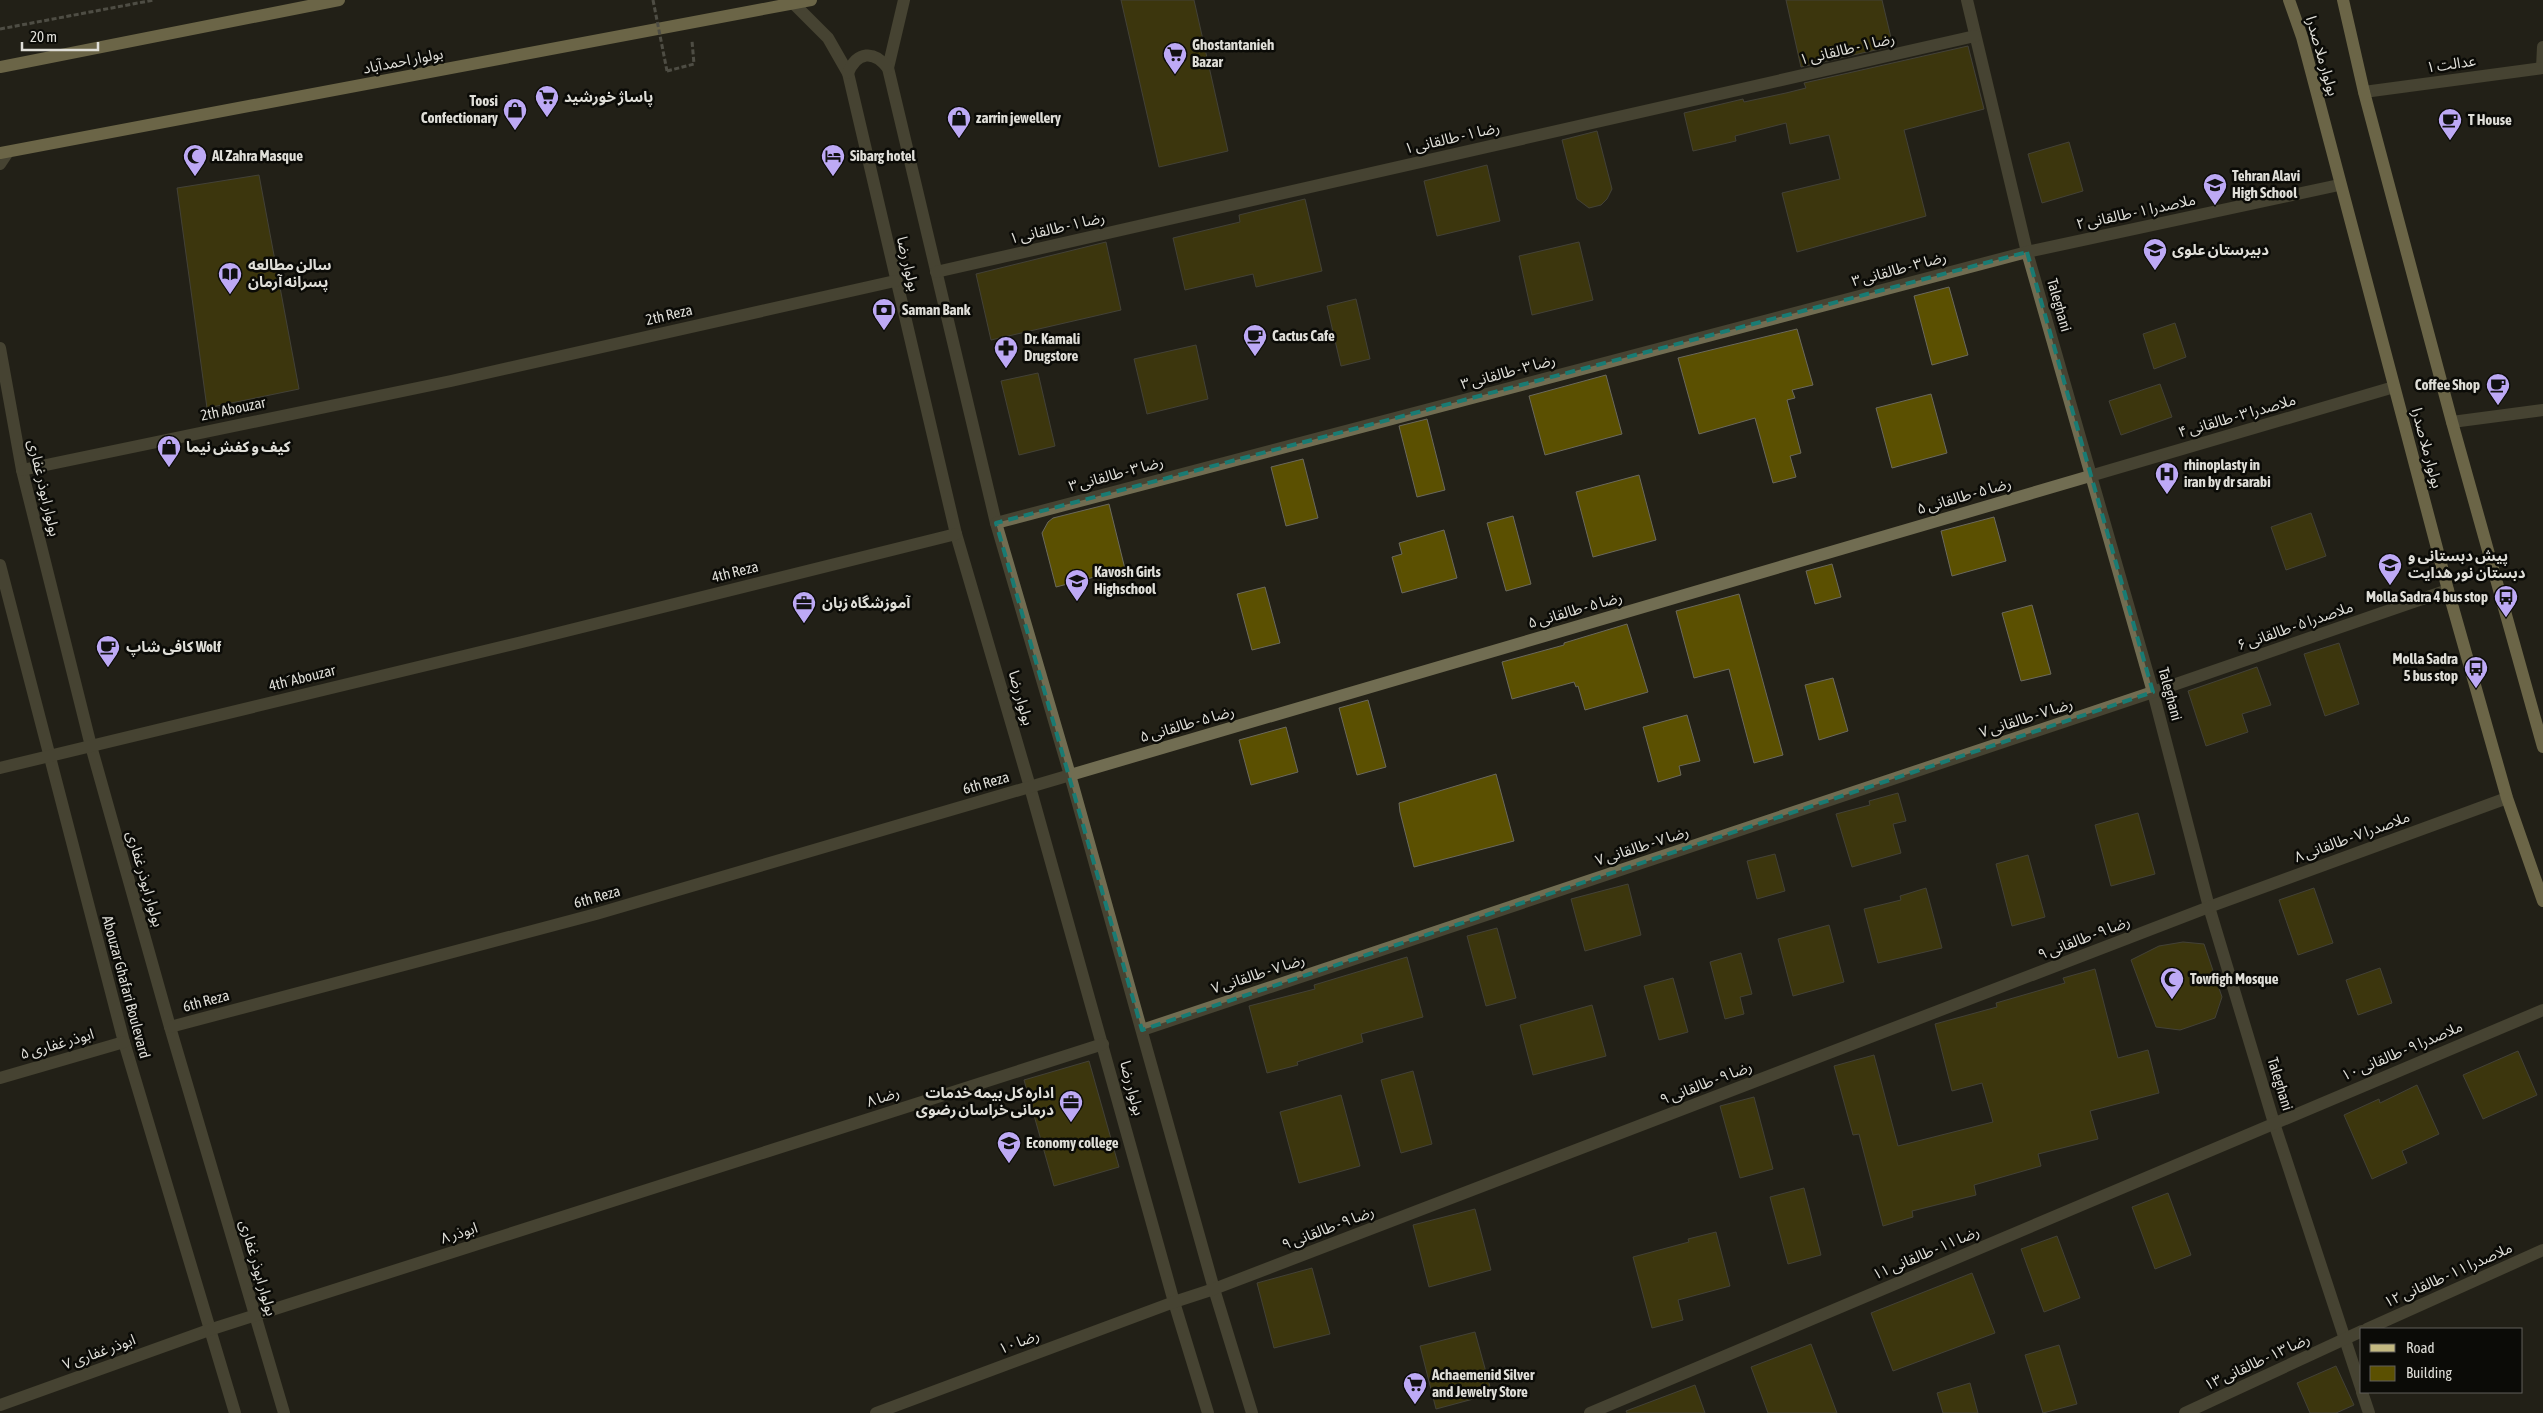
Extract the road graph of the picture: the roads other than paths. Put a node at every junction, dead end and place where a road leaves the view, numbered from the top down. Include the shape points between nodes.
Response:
1 (339, 0) edge
2 (811, 0) edge
3 (904, 0) edge
4 (1966, 0) edge
5 (2289, 0) edge
6 (2343, 0) edge
7 (793, 4) junction
8 (1975, 36) junction
9 (2543, 47) edge
10 (0, 67) edge
11 (888, 68) junction
12 (2542, 68) edge
13 (848, 73) junction
14 (2364, 92) junction
15 (4, 152) edge
16 (0, 164) edge
17 (2339, 185) junction
18 (2028, 252) junction
19 (936, 272) junction
20 (895, 281) junction
21 (0, 348) edge
22 (451, 381) joint
23 (2394, 387) junction
24 (2543, 410) edge
25 (2452, 422) junction
26 (22, 470) junction
27 (2090, 476) junction
28 (996, 523) junction
29 (956, 534) junction
30 (0, 565) edge
31 (2448, 590) junction
32 (522, 642) joint
33 (2153, 692) junction
34 (91, 746) junction
35 (2543, 747) edge
36 (48, 756) junction
37 (0, 768) edge
38 (1070, 775) junction
39 (1030, 787) junction
40 (2507, 798) junction
41 (2543, 901) edge
42 (2209, 907) junction
43 (2543, 1010) edge
44 (170, 1027) junction
45 (1142, 1030) junction
46 (124, 1042) junction
47 (1103, 1044) junction
48 (0, 1078) edge
49 (2274, 1123) junction
50 (674, 1181) joint
51 (2543, 1250) edge
52 (1214, 1289) junction
53 (1174, 1302) junction
54 (255, 1315) junction
55 (2368, 1328) edge
56 (209, 1330) junction
57 (2360, 1332) edge
58 (2343, 1340) junction
59 (2360, 1387) edge
60 (2362, 1393) edge
61 (0, 1405) edge
62 (235, 1413) edge
63 (284, 1413) edge
64 (876, 1413) edge
65 (1208, 1413) edge
66 (1252, 1413) edge
67 (1590, 1413) edge
68 (2185, 1413) edge
69 (2370, 1413) edge

1 - 10 main road
2 - 7 main road, بولوار احمدآباد
3 - 11 street, بولوار رضا
4 - 8 street, Taleghani
5 - 17 main road, بولوار ملا صدرا via 2302,37
6 - 14 main road, بولوار ملا صدرا
7 - 13 street, بولوار رضا via 828,38
7 - 15 main road, بولوار احمدآباد
8 - 18 street, Taleghani
8 - 19 street, رضا ۱ - طالقانی ۱
9 - 12 street
11 - 13 street via 871,55 852,63
11 - 19 street, بولوار رضا
12 - 14 street, عدالت ۱
13 - 20 street, بولوار رضا
14 - 25 main road, بولوار ملا صدرا
15 - 16 street
17 - 18 street, ملاصدرا ۱ - طالقانی ۲
17 - 23 main road, بولوار ملا صدرا
18 - 27 street, Taleghani
18 - 28 street, رضا ۳ - طالقانی ۳
19 - 28 street, بولوار رضا
20 - 22 street, 2th Reza
20 - 29 street, بولوار رضا
21 - 26 street, بولوار ابوذر غفاری
22 - 26 street, 2th Abouzar
23 - 27 street, ملاصدرا ۳ - طالقانی ۴
23 - 31 main road, بولوار ملا صدرا
24 - 25 street
25 - 35 main road, بولوار ملا صدرا
26 - 34 street, بولوار ابوذر غفاری
27 - 33 street, Taleghani
27 - 38 street, رضا ۵ - طالقانی ۵
28 - 38 street, بولوار رضا
29 - 32 street, 4th Reza
29 - 39 street, بولوار رضا
30 - 36 street, Abouzar Ghafari Boulevard
31 - 33 street, ملاصدرا ۵ - طالقانی ۶
31 - 40 main road, بولوار ملا صدرا
32 - 34 street, 4th َAbouzar
33 - 42 street, Taleghani
33 - 45 street, رضا ۷ - طالقانی ۷
34 - 36 street, 4th َAbouzar
34 - 44 street, بولوار ابوذر غفاری
36 - 37 street, 4th َAbouzar
36 - 46 street, Abouzar Ghafari Boulevard
38 - 39 street, رضا ۵ - طالقانی ۵
38 - 45 street, بولوار رضا
39 - 44 street, 6th Reza via 596,914
39 - 47 street, بولوار رضا
40 - 41 main road, بولوار ملا صدرا
40 - 42 street, ملاصدرا ۷ - طالقانی ۸
42 - 49 street, Taleghani
42 - 52 street, رضا ۹ - طالقانی ۹
43 - 49 street, ملاصدرا ۹ - طالقانی ۱۰
44 - 54 street, بولوار ابوذر غفاری
45 - 52 street, بولوار رضا
46 - 48 street, ابوذر غفاری ۵
46 - 56 street, Abouzar Ghafari Boulevard
47 - 50 street, رضا ۸
47 - 53 street, بولوار رضا
49 - 58 street, Taleghani
49 - 67 street, رضا ۱۱ - طالقانی ۱۱
50 - 54 street, ابوذر ۸
51 - 55 street, ملاصدرا ۱۱ - طالقانی ۱۲
52 - 53 street, رضا ۹ - طالقانی ۹
52 - 66 street, بولوار رضا
53 - 64 street, رضا ۱۰
53 - 65 street, بولوار رضا
54 - 56 street, ابوذر ۸
54 - 63 street, بولوار ابوذر غفاری
56 - 61 street, ابوذر غفاری ۷
56 - 62 street, Abouzar Ghafari Boulevard
57 - 58 street
58 - 59 street, Taleghani
58 - 68 street, رضا ۱۳ - طالقانی ۱۳
60 - 69 street, Taleghani

